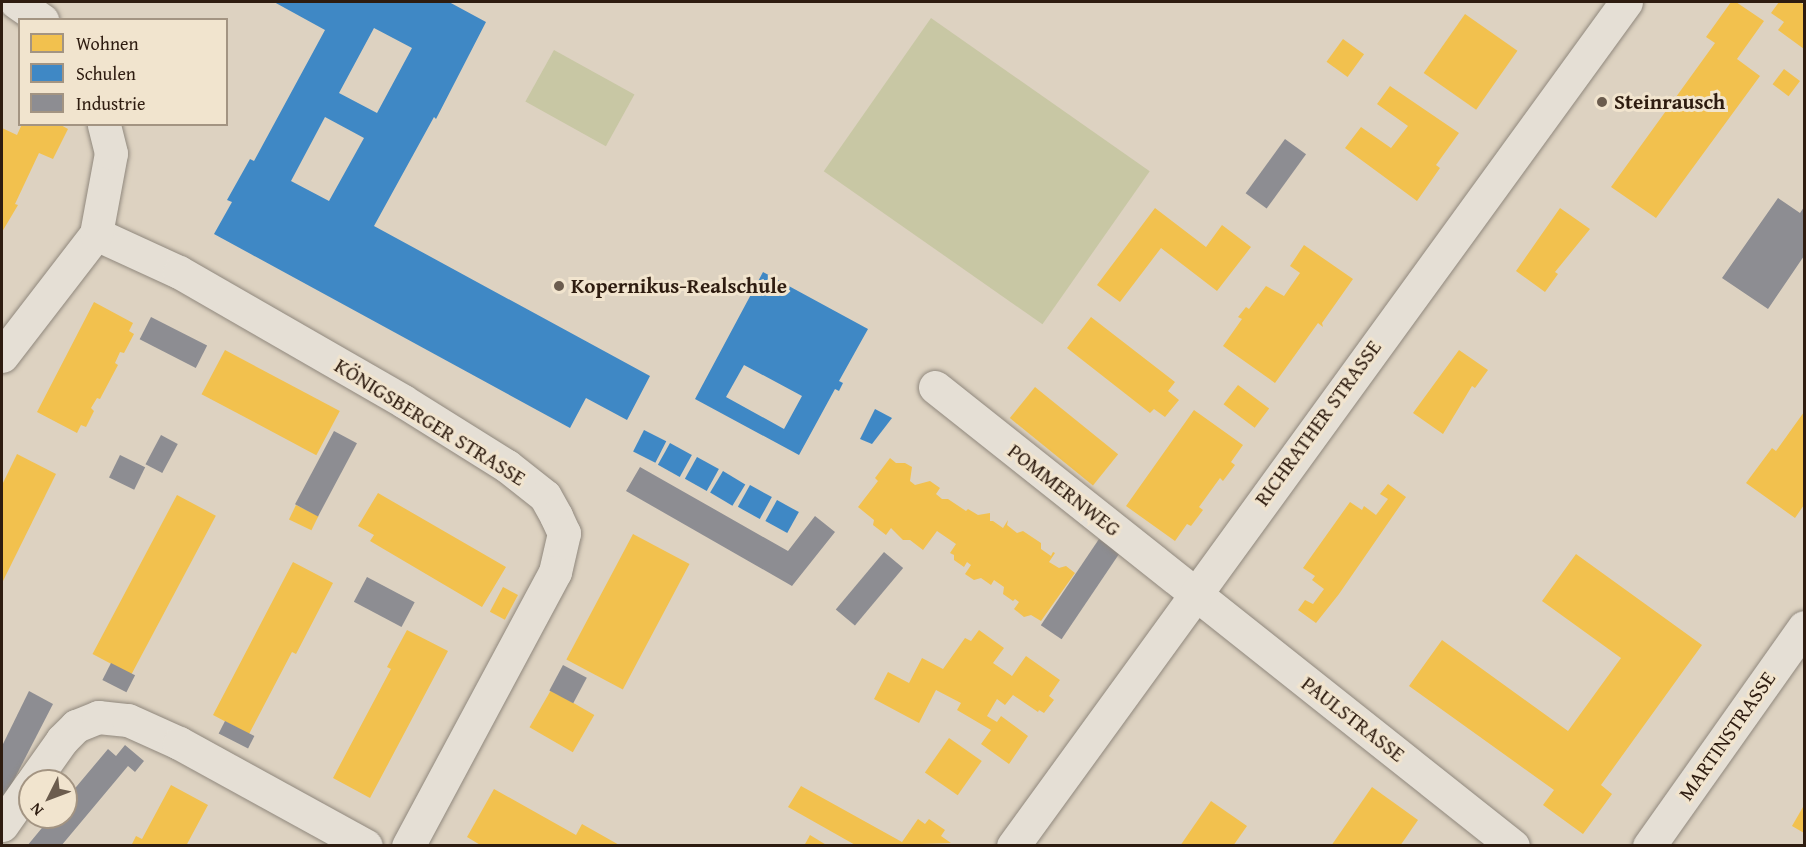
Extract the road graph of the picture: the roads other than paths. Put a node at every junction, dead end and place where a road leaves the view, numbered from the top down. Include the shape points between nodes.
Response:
1 (16, 2) edge
2 (1626, 2) edge
3 (39, 18) edge
4 (108, 139) edge
5 (96, 234) junction
6 (2, 356) edge
7 (935, 387) dead end
8 (1194, 593) junction
9 (1804, 627) edge
10 (41, 769) edge
11 (18, 802) edge
12 (2, 825) edge
13 (409, 845) edge
14 (366, 846) edge
15 (1013, 846) edge
16 (1513, 846) edge
17 (1649, 846) edge

1 - 3 street
2 - 8 street, RICHRATHER STRASSE
4 - 5 street
5 - 6 street
5 - 13 street, KÖNIGSBERGER STRASSE via 179,272 403,401 507,466 544,496 556,516 564,533 555,572
7 - 8 street, POMMERNWEG
8 - 15 street, RICHRATHER STRASSE
8 - 16 street, PAULSTRASSE
9 - 17 street, MARTINSTRASSE
10 - 14 street via 76,726 98,717 128,720
11 - 12 street

